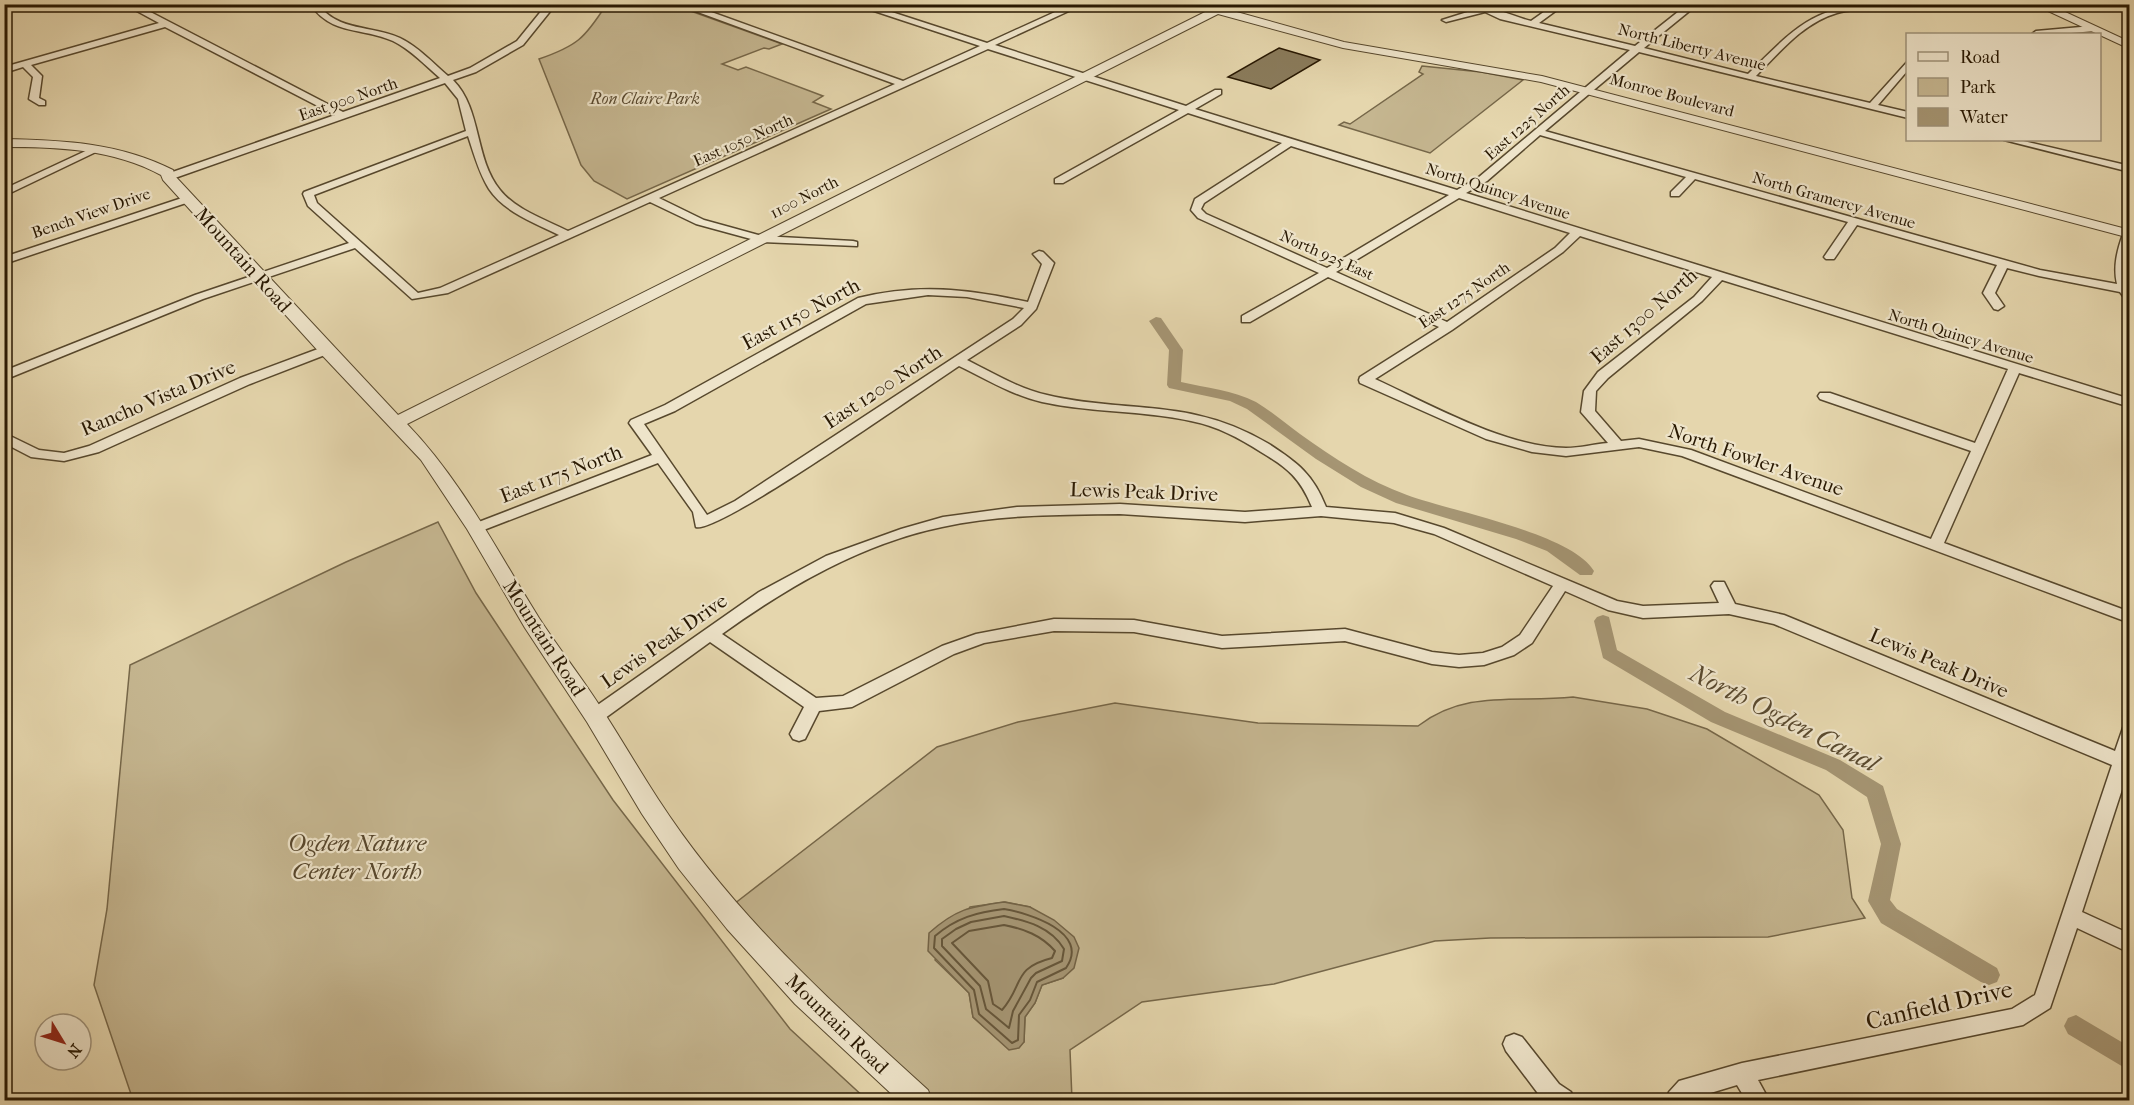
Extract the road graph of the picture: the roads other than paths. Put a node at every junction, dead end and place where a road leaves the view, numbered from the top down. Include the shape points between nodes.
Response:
1 (128, 4) edge
2 (314, 4) edge
3 (552, 4) edge
4 (680, 4) edge
5 (857, 4) edge
6 (1037, 4) edge
7 (1080, 4) edge
8 (1202, 4) edge
9 (1471, 4) edge
10 (1561, 4) edge
11 (1694, 4) edge
12 (1883, 4) edge
13 (2038, 4) edge
14 (1222, 7) edge
15 (1485, 10) junction
16 (1063, 12) junction
17 (1446, 20) dead end
18 (165, 24) junction
19 (1534, 24) junction
20 (2092, 29) junction
21 (2047, 33) edge
22 (2101, 33) edge
23 (2101, 33) edge
24 (988, 46) junction
25 (2130, 46) edge
26 (1638, 49) junction
27 (25, 64) junction
28 (1906, 66) edge
29 (4, 70) edge
30 (1084, 77) junction
31 (1750, 77) junction
32 (446, 80) junction
33 (904, 84) junction
34 (1587, 90) junction
35 (1218, 92) dead end
36 (42, 103) dead end
37 (1872, 106) junction
38 (1186, 109) junction
39 (1906, 114) edge
40 (343, 116) junction
41 (471, 132) junction
42 (1539, 132) junction
43 (2013, 141) edge
44 (1290, 142) junction
45 (4, 143) edge
46 (95, 150) junction
47 (2130, 169) edge
48 (1692, 176) junction
49 (168, 177) junction
50 (1059, 181) dead end
51 (4, 193) edge
52 (1461, 194) junction
53 (1675, 194) dead end
54 (650, 198) junction
55 (188, 199) junction
56 (1854, 221) junction
57 (1577, 232) junction
58 (2129, 233) edge
59 (567, 236) junction
60 (762, 239) junction
61 (357, 244) junction
62 (853, 244) dead end
63 (1038, 254) dead end
64 (1830, 257) dead end
65 (4, 261) edge
66 (2003, 264) junction
67 (1327, 273) junction
68 (1719, 276) junction
69 (259, 277) junction
70 (2126, 294) edge
71 (1032, 306) junction
72 (1998, 306) dead end
73 (1245, 319) dead end
74 (1448, 327) junction
75 (326, 350) junction
76 (958, 361) junction
77 (2015, 368) junction
78 (4, 376) edge
79 (1365, 380) joint
80 (1826, 396) dead end
81 (2130, 403) edge
82 (397, 422) junction
83 (4, 437) edge
84 (1618, 446) junction
85 (1979, 449) junction
86 (661, 457) junction
87 (1321, 511) junction
88 (476, 528) junction
89 (1936, 545) junction
90 (1562, 584) junction
91 (1719, 586) dead end
92 (1729, 608) junction
93 (2130, 618) edge
94 (710, 634) junction
95 (813, 705) junction
96 (594, 716) junction
97 (2130, 730) edge
98 (799, 734) dead end
99 (2126, 763) edge
100 (2072, 916) junction
101 (2130, 944) edge
102 (1514, 1044) dead end
103 (1742, 1073) junction
104 (918, 1101) edge
105 (1563, 1101) edge
106 (1677, 1101) edge
107 (1758, 1101) edge

1 - 18 street
2 - 32 street via 330,20 403,43
3 - 32 street, East 900 North via 529,33 500,56
4 - 33 street
5 - 24 street, North Quincy Avenue
6 - 16 street
7 - 16 street, East 1050 North
8 - 14 street, Monroe Boulevard
9 - 15 street, North Liberty Avenue
10 - 19 street
11 - 26 street, East 1225 North
12 - 31 street via 1831,12 1816,20
13 - 20 street
14 - 30 street, 1100 North
14 - 34 street, Monroe Boulevard via 1352,47 1511,73
15 - 17 street
15 - 19 street, North Liberty Avenue
16 - 24 street, East 1050 North
18 - 27 street
18 - 40 street
19 - 26 street, North Liberty Avenue
20 - 21 street
20 - 22 street
23 - 25 street
24 - 30 street, North Quincy Avenue
24 - 33 street, East 1050 North
26 - 31 street, North Liberty Avenue
26 - 34 street, East 1225 North
27 - 29 street
27 - 36 street via 38,76 34,99
28 - 37 street
30 - 38 street, North Quincy Avenue
30 - 60 street, 1100 North
31 - 37 street, North Liberty Avenue
32 - 40 street, East 900 North
32 - 41 street via 461,94
33 - 54 street, East 1050 North
34 - 42 street, East 1225 North
34 - 58 street, Monroe Boulevard
35 - 38 street
37 - 39 street, North Liberty Avenue
38 - 44 street, North Quincy Avenue
38 - 50 street
40 - 49 street, East 900 North
41 - 59 street via 495,191
41 - 61 street via 308,194 312,204
42 - 48 street, North Gramercy Avenue
42 - 52 street, East 1225 North
43 - 47 street
44 - 52 street, North Quincy Avenue
44 - 67 street, North 925 East via 1199,201 1196,210
45 - 46 street
46 - 49 street, Mountain Road via 99,156
46 - 51 street
48 - 53 street
48 - 56 street, North Gramercy Avenue
49 - 55 street, Mountain Road
52 - 57 street, North Quincy Avenue
52 - 67 street, East 1225 North
54 - 59 street, East 1050 North
54 - 60 street via 700,222
55 - 65 street, Bench View Drive
55 - 69 street, Mountain Road
56 - 64 street
56 - 66 street, North Gramercy Avenue
57 - 68 street, North Quincy Avenue
57 - 74 street, East 1275 North via 1559,250
58 - 70 street via 2119,262
59 - 61 street, East 1050 North via 444,291 416,297
60 - 62 street
60 - 82 street, 1100 North
61 - 69 street
63 - 71 street, East 1200 North via 1048,262
66 - 70 street, North Gramercy Avenue
66 - 72 street via 1989,292
67 - 73 street, East 1225 North
67 - 74 street, North 925 East
68 - 77 street, North Quincy Avenue
68 - 84 street, East 1300 North via 1698,299 1603,375 1590,392 1588,412
69 - 75 street, Mountain Road
69 - 78 street via 199,297
71 - 76 street, East 1200 North via 1017,322
71 - 86 street, East 1150 North via 940,290 862,301 636,423
74 - 79 street, East 1275 North
75 - 82 street, Mountain Road
75 - 83 street, Rancho Vista Drive via 245,381 94,449 64,457 36,454
76 - 86 street, East 1200 North via 740,504 701,524 700,512
76 - 87 street via 1054,401 1159,410 1228,427 1252,438 1304,476
77 - 81 street, North Quincy Avenue
77 - 85 street
79 - 84 street, North Fowler Avenue via 1491,435 1532,448 1566,452
80 - 85 street
82 - 88 street, Mountain Road via 428,456
84 - 89 street, North Fowler Avenue via 1639,443 1686,453
85 - 89 street
86 - 88 street, East 1175 North
87 - 90 street, Lewis Peak Drive via 1395,518
87 - 94 street, Lewis Peak Drive via 1245,517 1120,509 1056,510 943,522 831,560 764,596
88 - 96 street, Mountain Road via 532,623
89 - 93 street, North Fowler Avenue
90 - 92 street, Lewis Peak Drive via 1614,606 1643,612
90 - 95 street via 1526,639 1508,651 1484,658 1432,658 1345,636 1222,642 1134,626 1054,625 981,638 948,650 846,702
91 - 92 street
92 - 99 street, Lewis Peak Drive via 1778,619
94 - 95 street
94 - 96 street, Lewis Peak Drive
95 - 98 street
96 - 104 street, Mountain Road via 688,862 736,921 804,995
97 - 99 street, Canfield Drive
99 - 100 street, Canfield Drive
100 - 101 street
100 - 103 street, Canfield Drive via 2043,1001 2016,1018
102 - 105 street via 1551,1092
103 - 106 street, Canfield Drive via 1687,1089
103 - 107 street

